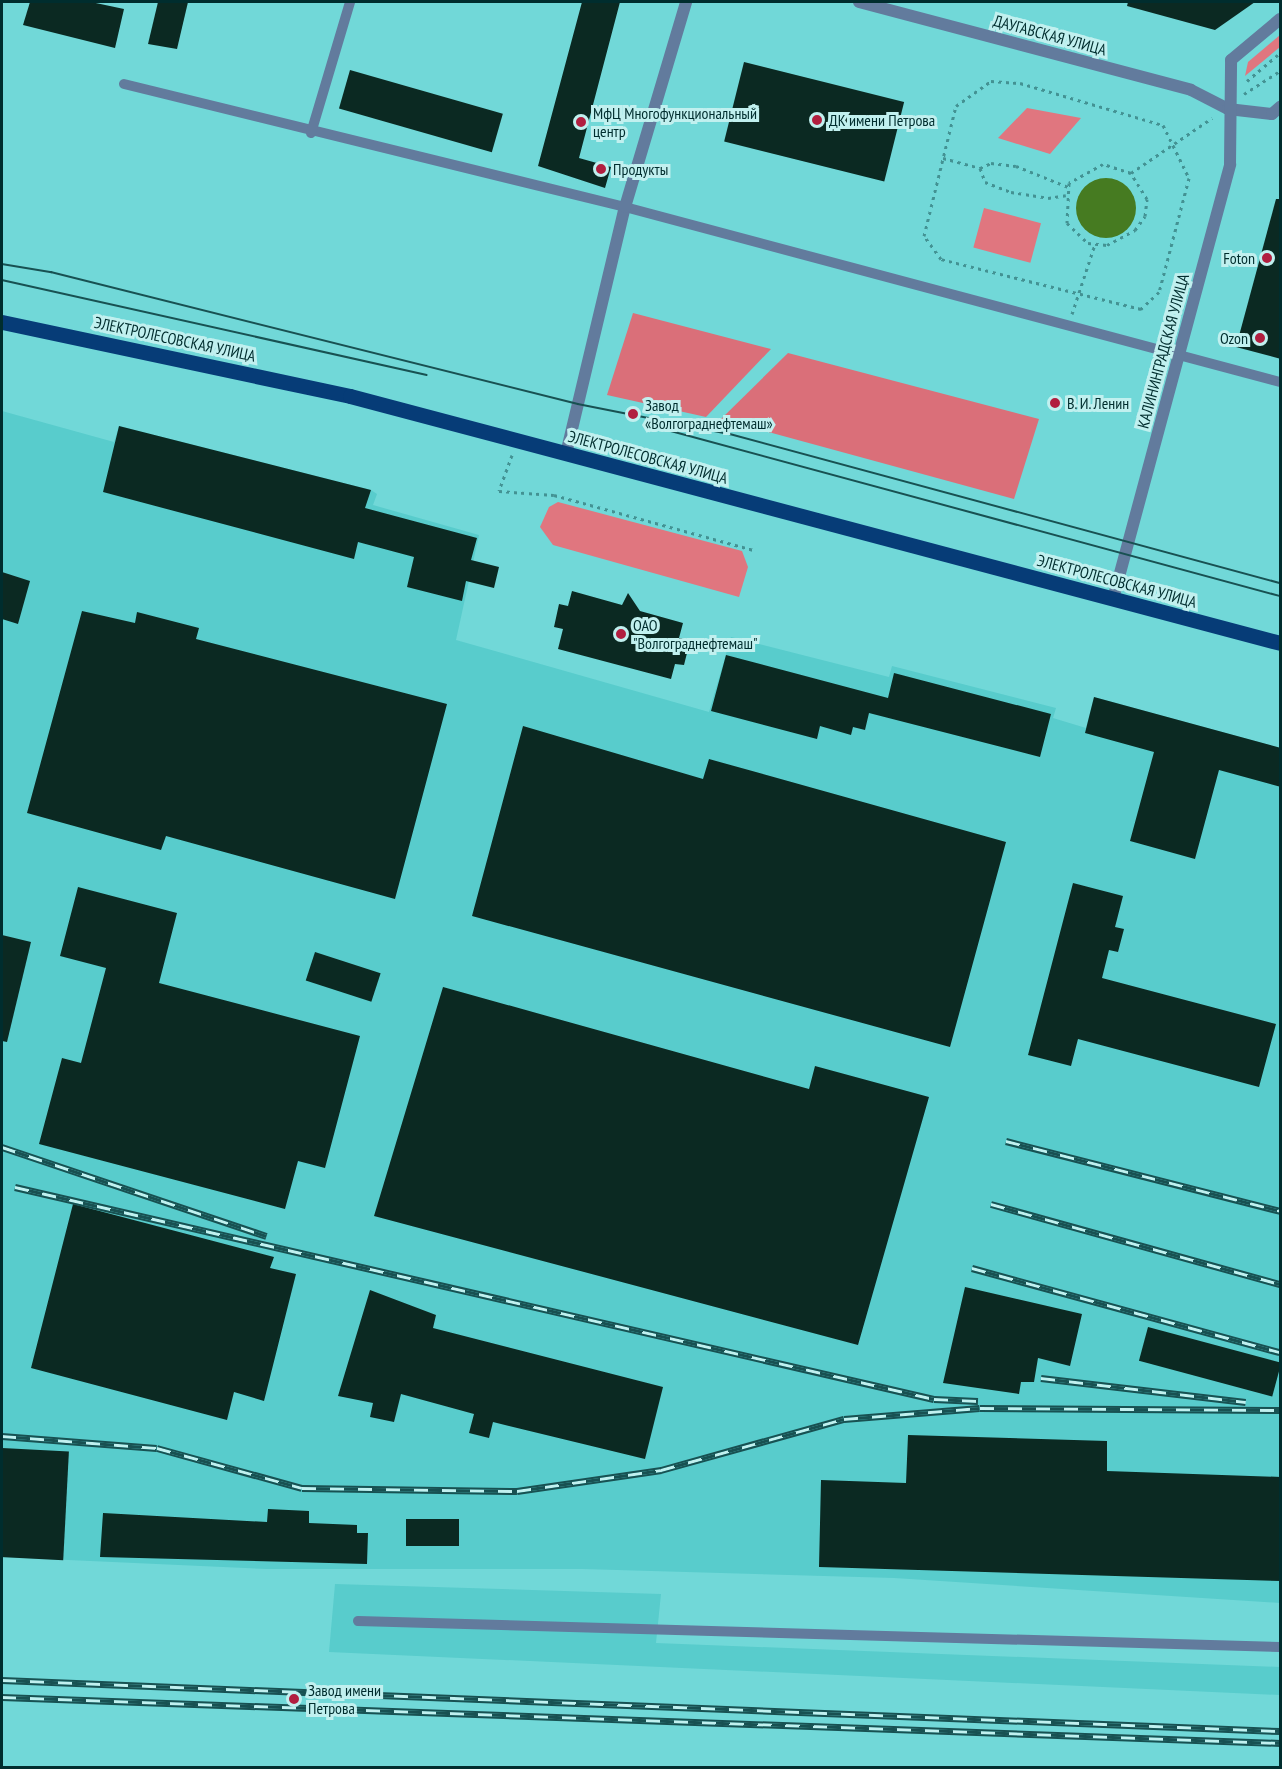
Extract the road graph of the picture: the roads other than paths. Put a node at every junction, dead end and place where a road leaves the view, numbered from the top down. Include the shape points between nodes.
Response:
1 (350, 2) edge
2 (686, 2) edge
3 (859, 2) edge
4 (1281, 19) edge
5 (124, 84) dead end
6 (1281, 107) edge
7 (1228, 109) junction
8 (311, 134) junction
9 (625, 207) junction
10 (2, 322) edge
11 (1178, 358) junction
12 (1281, 382) edge
13 (566, 454) junction
14 (1113, 599) junction
15 (1281, 643) edge
16 (358, 1621) dead end
17 (1281, 1647) edge

1 - 8 lane
2 - 9 street
3 - 7 street, ДАУГАВСКАЯ УЛИЦА via 1191,90
4 - 7 street, КАЛИНИНГРАДСКАЯ УЛИЦА via 1231,60
5 - 8 lane
6 - 7 street via 1272,114
7 - 11 street, КАЛИНИНГРАДСКАЯ УЛИЦА via 1230,164
8 - 9 lane
9 - 11 lane
9 - 13 street
10 - 13 main road, ЭЛЕКТРОЛЕСОВСКАЯ УЛИЦА via 350,396
11 - 12 lane
11 - 14 street, КАЛИНИНГРАДСКАЯ УЛИЦА
13 - 14 main road, ЭЛЕКТРОЛЕСОВСКАЯ УЛИЦА
14 - 15 main road, ЭЛЕКТРОЛЕСОВСКАЯ УЛИЦА
16 - 17 lane

